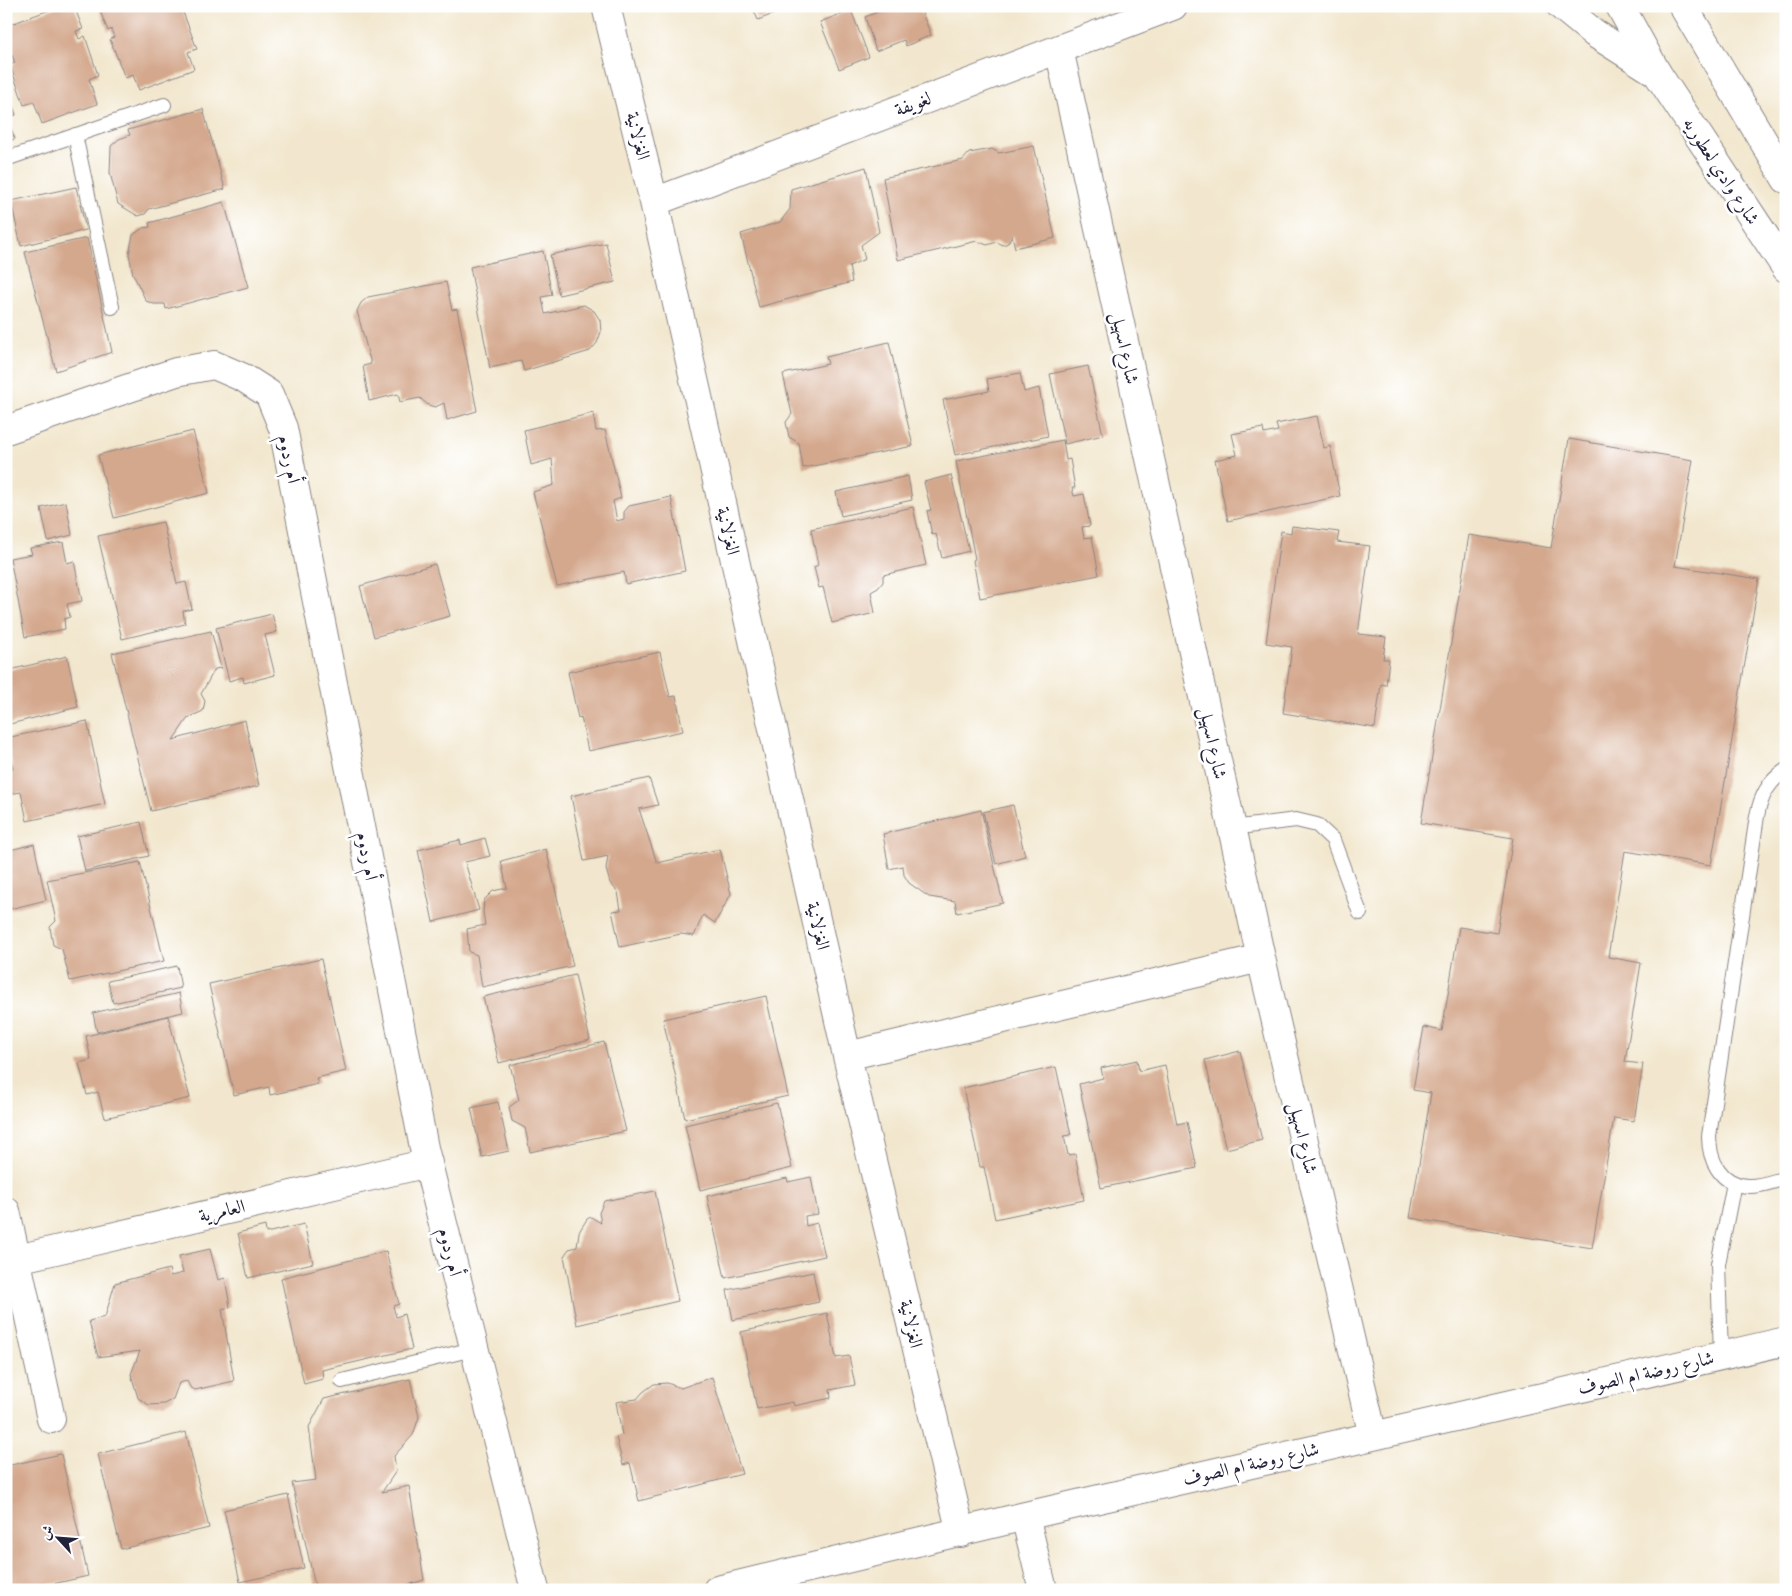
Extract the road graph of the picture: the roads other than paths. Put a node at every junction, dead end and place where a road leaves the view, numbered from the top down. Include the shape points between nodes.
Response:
1 (606, 6) edge
2 (1173, 6) edge
3 (1561, 6) edge
4 (1620, 6) edge
5 (1683, 6) edge
6 (1059, 49) junction
7 (1657, 73) junction
8 (164, 105) dead end
9 (75, 135) junction
10 (6, 159) edge
11 (1786, 179) edge
12 (654, 202) junction
13 (1786, 268) edge
14 (112, 307) dead end
15 (6, 430) edge
16 (1786, 770) edge
17 (1232, 828) junction
18 (1360, 913) dead end
19 (1261, 958) junction
20 (847, 1056) junction
21 (426, 1156) junction
22 (1786, 1178) edge
23 (1734, 1183) junction
24 (6, 1211) edge
25 (15, 1250) junction
26 (1786, 1341) edge
27 (473, 1349) junction
28 (1721, 1356) junction
29 (342, 1381) dead end
30 (52, 1419) dead end
31 (1372, 1436) junction
32 (1025, 1516) junction
33 (961, 1533) junction
34 (535, 1590) edge
35 (717, 1590) edge
36 (1042, 1590) edge

1 - 12 street, الغزلانية
2 - 6 street, لغويفة
3 - 7 street, شارع وادي لعطوريه via 1594,33
4 - 7 street, شارع وادي لعطوريه
5 - 11 street
6 - 12 street, لغويفة
6 - 17 street, شارع اسهيل
7 - 13 street, شارع وادي لعطوريه
8 - 9 lane
9 - 10 lane
9 - 14 lane
12 - 20 street, الغزلانية
15 - 21 street, أم ردوم via 176,372 214,365 269,394 283,428
16 - 23 lane via 1770,783 1761,798 1757,816 1709,1136 1713,1164
17 - 18 lane via 1296,820 1317,825 1333,840
17 - 19 street, شارع اسهيل
19 - 20 street
19 - 31 street, شارع اسهيل
20 - 33 street, الغزلانية
21 - 25 street, العامرية
21 - 27 street, أم ردوم
22 - 23 lane via 1748,1186
23 - 28 lane via 1718,1264
24 - 25 street
25 - 30 street
26 - 28 street, شارع روضة ام الصوف
27 - 29 lane
27 - 34 street, أم ردوم
28 - 31 street, شارع روضة ام الصوف
31 - 32 street, شارع روضة ام الصوف
32 - 33 street, شارع روضة ام الصوف
32 - 36 street
33 - 35 street, شارع روضة ام الصوف

